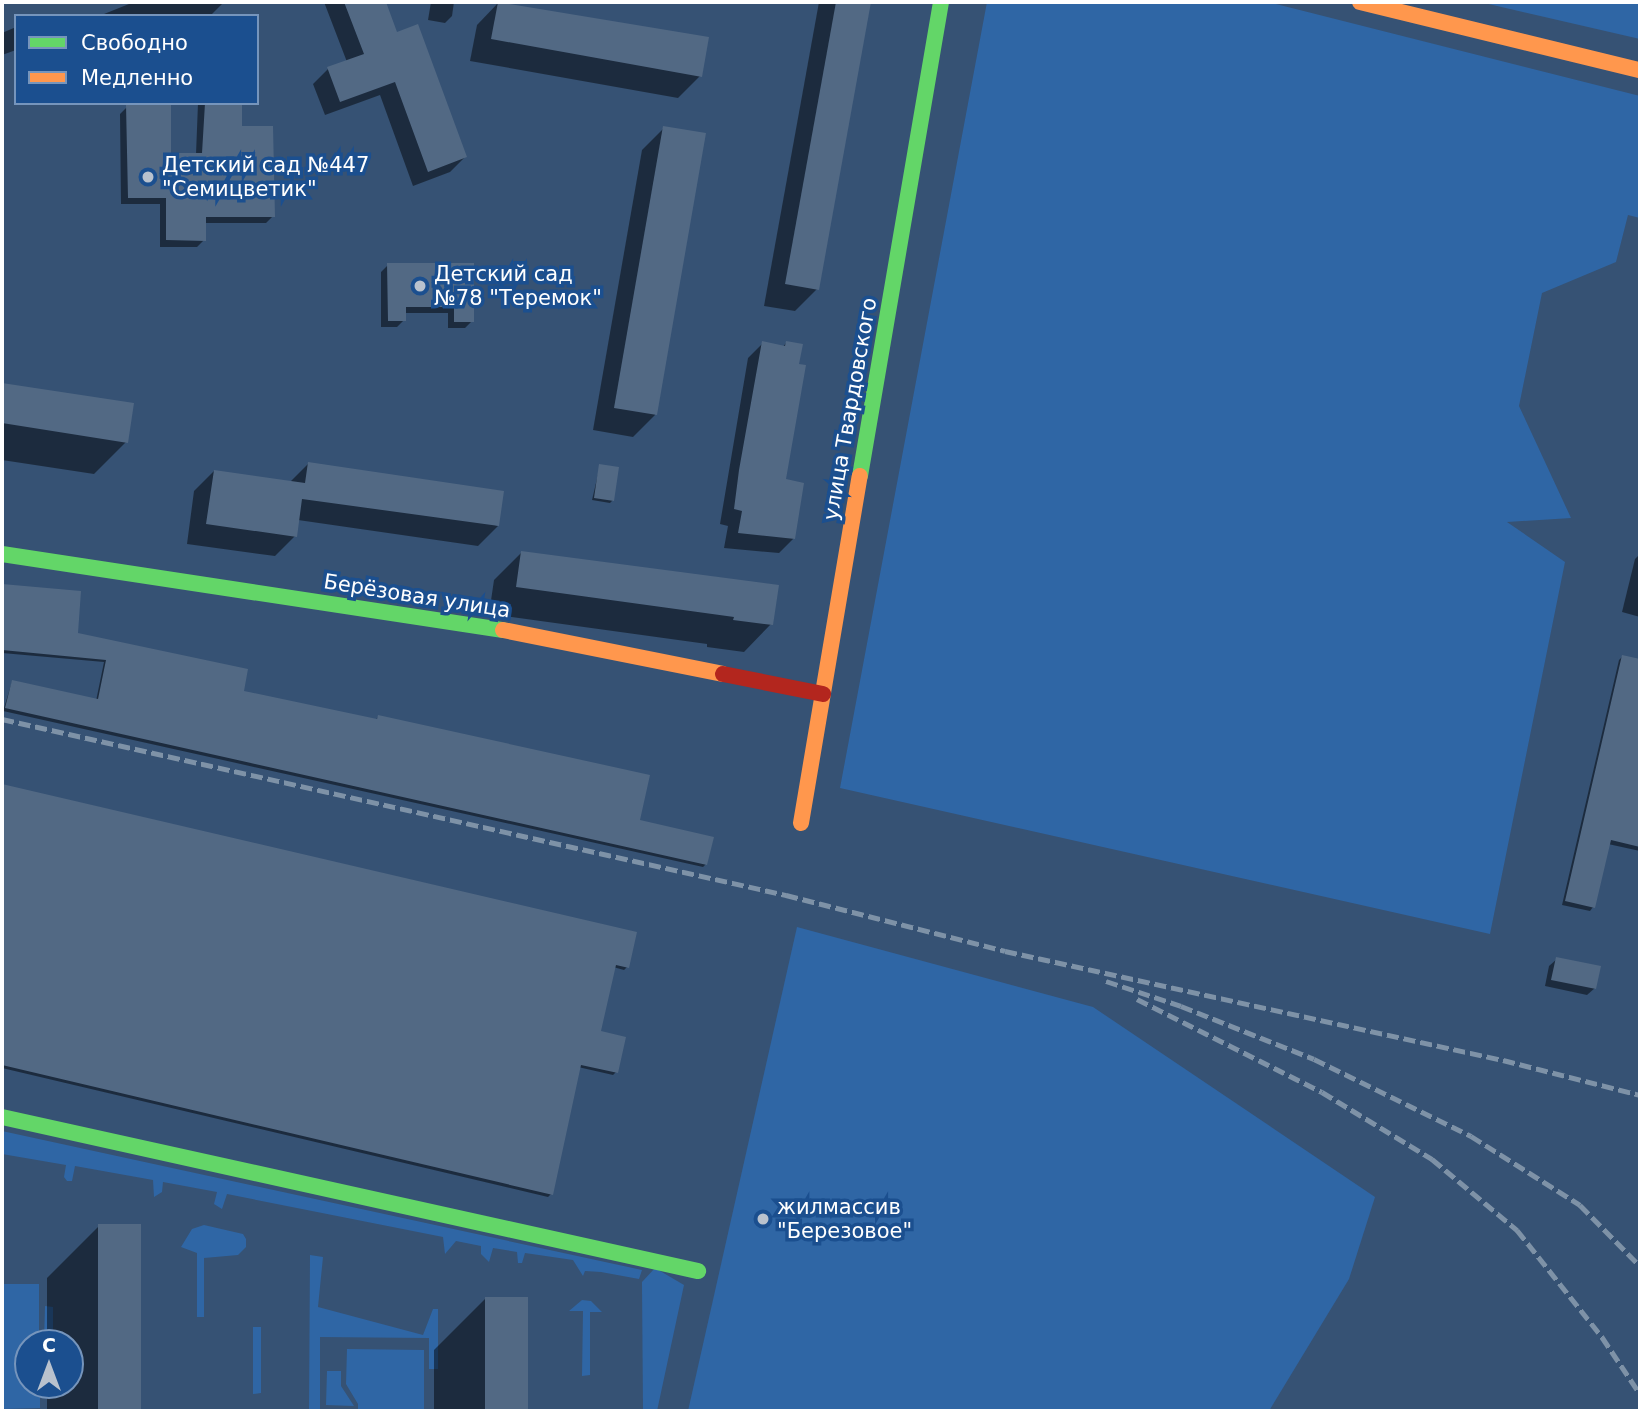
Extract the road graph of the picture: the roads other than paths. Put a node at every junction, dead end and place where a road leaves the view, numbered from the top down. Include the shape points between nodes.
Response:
1 (941, 2) edge
2 (1360, 2) edge
3 (1640, 70) edge
4 (2, 554) edge
5 (823, 694) junction
6 (801, 823) dead end
7 (2, 1117) edge
8 (698, 1271) dead end

1 - 5 street, улица Твардовского
2 - 3 street
4 - 5 street, Берёзовая улица via 494,628
5 - 6 street, улица Твардовского
7 - 8 street

